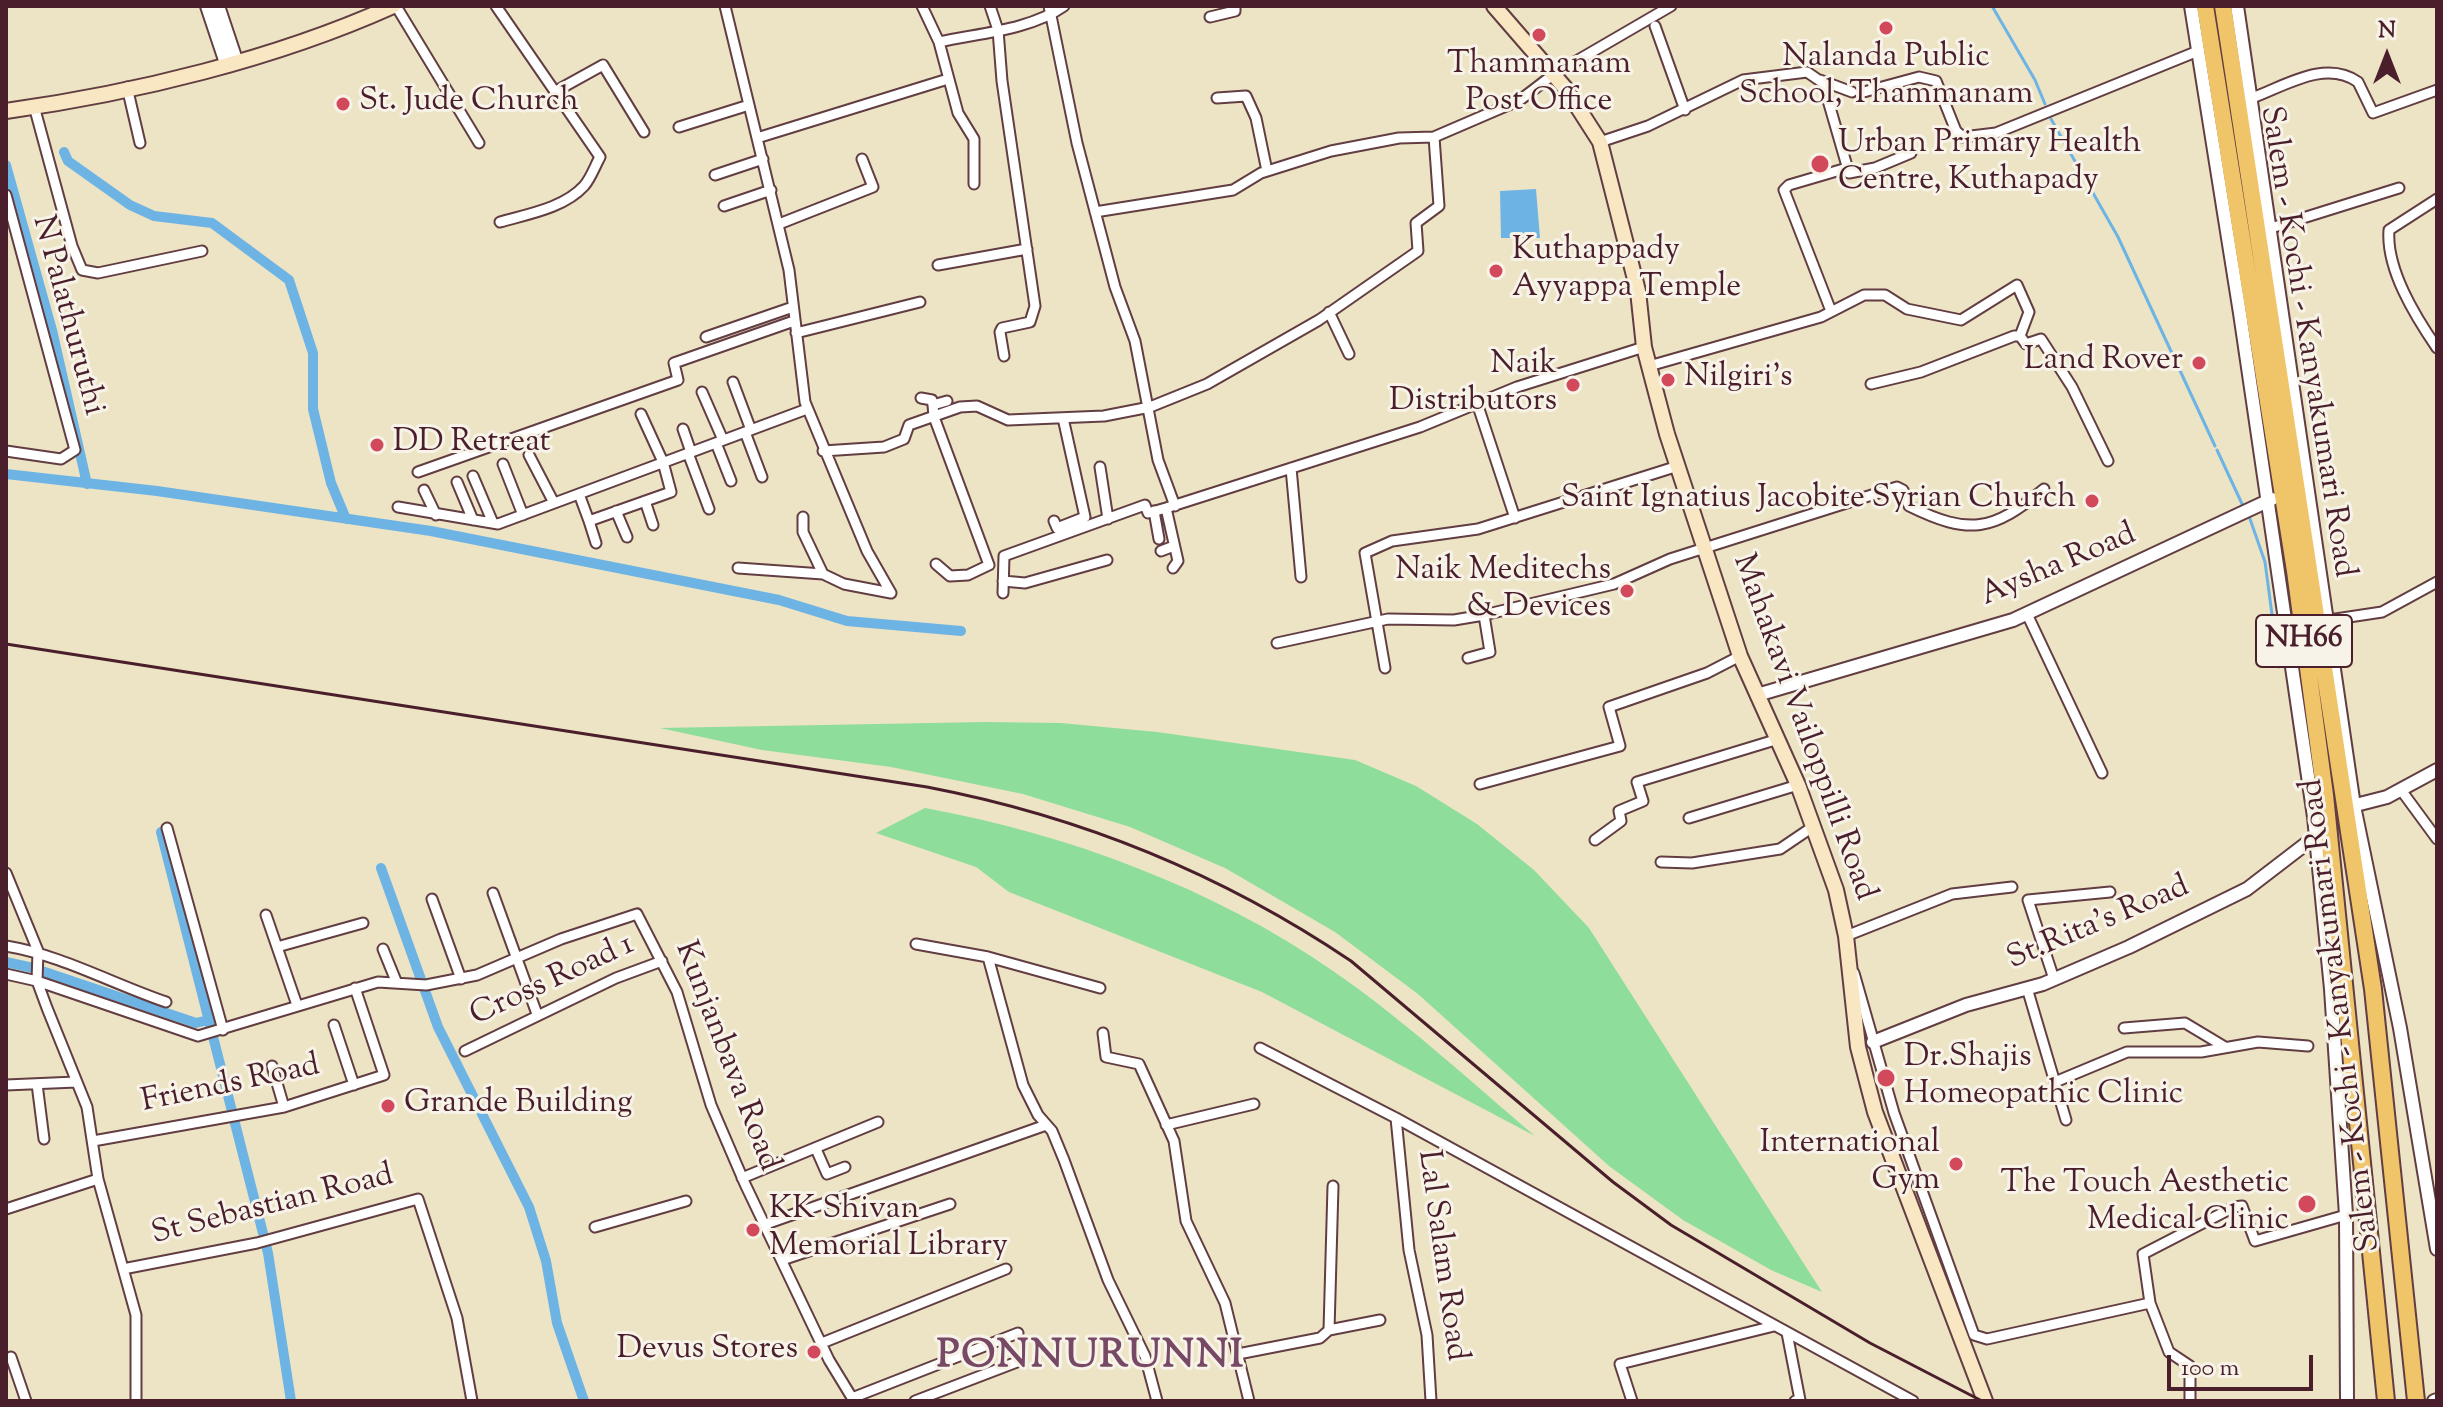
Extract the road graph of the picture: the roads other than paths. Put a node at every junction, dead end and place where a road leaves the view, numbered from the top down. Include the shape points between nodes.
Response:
1 (207, 6) edge
2 (218, 6) edge
3 (394, 6) edge
4 (496, 6) edge
5 (725, 6) edge
6 (922, 6) edge
7 (990, 6) edge
8 (1064, 6) edge
9 (1235, 6) edge
10 (1494, 6) edge
11 (1671, 6) edge
12 (2191, 6) edge
13 (2205, 6) edge
14 (2223, 6) edge
15 (2237, 6) edge
16 (1050, 11) edge
17 (1210, 17) dead end
18 (1655, 26) dead end
19 (998, 30) junction
20 (939, 42) junction
21 (2198, 51) junction
22 (232, 64) junction
23 (1554, 74) junction
24 (948, 79) junction
25 (1820, 80) junction
26 (127, 87) junction
27 (2437, 90) edge
28 (556, 91) junction
29 (1217, 98) dead end
30 (2252, 98) junction
31 (6, 103) edge
32 (749, 105) junction
33 (20, 108) edge
34 (1685, 110) junction
35 (679, 127) dead end
36 (644, 132) dead end
37 (1434, 137) junction
38 (757, 138) junction
39 (1600, 142) junction
40 (140, 143) dead end
41 (479, 143) dead end
42 (1911, 153) dead end
43 (763, 159) junction
44 (862, 159) dead end
45 (1847, 168) junction
46 (1267, 171) junction
47 (715, 175) dead end
48 (974, 184) dead end
49 (2399, 188) dead end
50 (771, 190) junction
51 (6, 195) edge
52 (2437, 199) edge
53 (724, 206) dead end
54 (1095, 212) junction
55 (500, 222) dead end
56 (779, 224) junction
57 (2271, 228) junction
58 (1027, 249) junction
59 (202, 251) dead end
60 (938, 265) dead end
61 (920, 302) dead end
62 (793, 307) junction
63 (1831, 311) junction
64 (1329, 312) junction
65 (794, 321) junction
66 (796, 333) junction
67 (2020, 336) junction
68 (706, 337) dead end
69 (1644, 347) junction
70 (2437, 348) edge
71 (2270, 352) junction
72 (1349, 354) dead end
73 (1004, 356) dead end
74 (1649, 366) junction
75 (733, 382) dead end
76 (1871, 384) dead end
77 (702, 392) dead end
78 (921, 398) dead end
79 (947, 401) dead end
80 (1477, 403) junction
81 (933, 405) junction
82 (1150, 407) junction
83 (807, 409) junction
84 (641, 414) dead end
85 (934, 417) junction
86 (1063, 418) junction
87 (683, 429) dead end
88 (748, 431) junction
89 (720, 441) junction
90 (6, 451) edge
91 (823, 451) junction
92 (690, 452) junction
93 (529, 455) dead end
94 (2108, 461) dead end
95 (663, 462) junction
96 (503, 464) dead end
97 (1678, 466) junction
98 (1100, 467) dead end
99 (1291, 468) junction
100 (418, 472) dead end
101 (473, 476) dead end
102 (762, 477) dead end
103 (731, 481) dead end
104 (457, 482) dead end
105 (2044, 489) dead end
106 (424, 490) dead end
107 (579, 494) junction
108 (2275, 498) junction
109 (645, 501) junction
110 (554, 503) junction
111 (398, 507) dead end
112 (1170, 507) junction
113 (709, 509) dead end
114 (616, 511) junction
115 (1154, 511) junction
116 (436, 515) junction
117 (523, 515) junction
118 (803, 517) dead end
119 (1515, 518) junction
120 (1108, 519) junction
121 (473, 520) junction
122 (589, 521) junction
123 (1054, 521) dead end
124 (1087, 522) junction
125 (493, 523) junction
126 (653, 525) dead end
127 (627, 537) dead end
128 (1159, 539) dead end
129 (596, 543) dead end
130 (1174, 546) junction
131 (1706, 547) junction
132 (1161, 551) dead end
133 (1107, 560) dead end
134 (936, 564) dead end
135 (989, 565) junction
136 (738, 568) dead end
137 (1004, 568) junction
138 (1173, 568) dead end
139 (823, 574) junction
140 (1301, 577) dead end
141 (1003, 581) junction
142 (2437, 582) edge
143 (1003, 593) dead end
144 (2027, 614) junction
145 (1484, 615) junction
146 (2329, 620) junction
147 (1376, 621) junction
148 (1277, 643) dead end
149 (1740, 656) junction
150 (1468, 658) dead end
151 (1385, 668) dead end
152 (1757, 695) junction
153 (1775, 740) junction
154 (2437, 770) edge
155 (2102, 773) dead end
156 (1480, 784) dead end
157 (1798, 785) junction
158 (2401, 790) junction
159 (2351, 807) junction
160 (1689, 818) dead end
161 (1814, 826) junction
162 (167, 828) dead end
163 (2322, 831) junction
164 (2437, 839) edge
165 (1595, 840) dead end
166 (1661, 862) dead end
167 (6, 873) edge
168 (2012, 887) dead end
169 (2110, 892) dead end
170 (493, 893) dead end
171 (432, 899) dead end
172 (266, 915) dead end
173 (363, 923) dead end
174 (1846, 936) junction
175 (916, 944) dead end
176 (6, 946) edge
177 (277, 947) junction
178 (383, 949) dead end
179 (39, 955) junction
180 (988, 957) junction
181 (514, 958) junction
182 (662, 961) junction
183 (1850, 962) junction
184 (6, 974) edge
185 (461, 979) junction
186 (2054, 979) junction
187 (37, 980) junction
188 (396, 981) junction
189 (355, 988) junction
190 (1100, 988) dead end
191 (2027, 988) junction
192 (166, 1002) dead end
193 (297, 1005) junction
194 (537, 1014) junction
195 (334, 1025) dead end
196 (2124, 1028) dead end
197 (223, 1030) junction
198 (1103, 1033) dead end
199 (1873, 1042) junction
200 (2308, 1046) dead end
201 (2225, 1047) junction
202 (1260, 1048) dead end
203 (465, 1051) dead end
204 (272, 1066) dead end
205 (76, 1082) junction
206 (2055, 1082) junction
207 (37, 1084) junction
208 (6, 1085) edge
209 (354, 1085) junction
210 (1254, 1104) dead end
211 (284, 1107) junction
212 (1396, 1118) junction
213 (2066, 1120) dead end
214 (878, 1122) dead end
215 (1046, 1125) junction
216 (1166, 1125) junction
217 (44, 1139) dead end
218 (93, 1141) junction
219 (816, 1149) junction
220 (845, 1167) dead end
221 (742, 1178) junction
222 (98, 1179) junction
223 (1333, 1186) dead end
224 (686, 1201) dead end
225 (950, 1204) dead end
226 (6, 1209) edge
227 (2346, 1215) junction
228 (766, 1224) junction
229 (595, 1227) dead end
230 (2437, 1249) edge
231 (782, 1260) junction
232 (123, 1269) junction
233 (1006, 1269) dead end
234 (2150, 1303) junction
235 (1380, 1320) dead end
236 (1774, 1326) junction
237 (1329, 1330) junction
238 (1018, 1333) dead end
239 (1787, 1333) junction
240 (822, 1343) junction
241 (1238, 1354) junction
242 (11, 1357) dead end
243 (1017, 1362) dead end
244 (853, 1400) edge
245 (26, 1401) edge
246 (136, 1401) edge
247 (472, 1401) edge
248 (915, 1401) edge
249 (1157, 1401) edge
250 (1249, 1401) edge
251 (1431, 1401) edge
252 (1632, 1401) edge
253 (1795, 1401) edge
254 (1913, 1401) edge
255 (1985, 1401) edge
256 (2190, 1401) edge
257 (2347, 1401) edge
258 (2386, 1401) edge
259 (2416, 1401) edge

1 - 22 street
2 - 22 street
3 - 22 main road via 348,27
3 - 41 street
4 - 28 street
5 - 32 street
6 - 20 street
7 - 19 street
8 - 16 street
9 - 17 street via 1235,11
10 - 23 main road, Mahakavi Vailoppilli Road
11 - 23 street
12 - 21 street
13 - 71 highway, Salem - Kochi - Kanyakumari Road / NH66
14 - 71 highway, Salem - Kochi - Kanyakumari Road / NH66
15 - 30 street
16 - 19 street
16 - 54 street
18 - 34 street
19 - 20 street
19 - 58 street
20 - 24 street
21 - 25 street via 1996,133 1963,137 1936,81 1919,77 1856,93
21 - 108 street
22 - 26 main road
23 - 37 street via 1520,100
23 - 39 main road, Mahakavi Vailoppilli Road
24 - 38 street
24 - 48 street via 958,113 974,139
25 - 34 street via 1807,72 1751,78
25 - 45 street
26 - 33 main road
26 - 40 street
27 - 30 street via 2373,113 2358,82 2333,71
28 - 36 street via 603,65
28 - 55 street via 600,157 585,185 569,197
29 - 46 street via 1246,96
30 - 57 street
31 - 33 main road
32 - 35 street
32 - 38 street
33 - 59 street via 82,270 98,273
34 - 39 street
37 - 46 street via 1399,138
37 - 64 street via 1439,206 1416,223 1418,251
38 - 43 street
39 - 69 main road, Mahakavi Vailoppilli Road via 1638,291
42 - 45 street via 1853,173
43 - 47 street
43 - 50 street
44 - 56 street via 873,187
45 - 63 street via 1784,190
46 - 54 street via 1233,190
49 - 57 street
50 - 53 street
50 - 56 street
51 - 90 street, N Palathuruthi via 75,450 61,459
52 - 70 street via 2389,230 2387,248
54 - 82 street
56 - 62 street
57 - 146 street
58 - 60 street
58 - 73 street via 1033,317 1002,328
61 - 66 street
62 - 65 street
62 - 68 street
63 - 67 street via 1864,295 1885,295 1907,309 1961,320 2017,285 2029,312
63 - 74 street
64 - 72 street
64 - 82 street via 1207,384
65 - 66 street
65 - 100 street via 674,363 678,380
66 - 83 street
67 - 76 street
67 - 94 street via 2026,344 2044,341
69 - 74 main road, Mahakavi Vailoppilli Road
69 - 80 street
71 - 108 highway, Salem - Kochi - Kanyakumari Road / NH66
71 - 159 highway, Salem - Kochi - Kanyakumari Road / NH66
74 - 97 main road, Mahakavi Vailoppilli Road
75 - 88 street
77 - 89 street
78 - 81 street
79 - 81 street
80 - 99 street
80 - 119 street
81 - 85 street
82 - 86 street
82 - 112 street
83 - 88 street
83 - 91 street
84 - 95 street
85 - 86 street via 977,406 1008,420
85 - 91 street via 909,425 904,439 884,447
85 - 135 street
86 - 124 street
87 - 92 street
88 - 89 street
88 - 102 street
89 - 92 street
89 - 103 street
91 - 139 street via 891,593
92 - 95 street
92 - 113 street
93 - 110 street
95 - 107 street
95 - 109 street via 671,492
96 - 117 street
97 - 119 street
97 - 131 main road, Mahakavi Vailoppilli Road
98 - 120 street
99 - 112 street
99 - 140 street
101 - 125 street
104 - 121 street
105 - 131 street via 1990,525 1966,528 1909,506 1897,487
106 - 116 street
107 - 110 street
107 - 122 street
108 - 144 street, Aysha Road
108 - 163 highway, Salem - Kochi - Kanyakumari Road / NH66
109 - 114 street
109 - 126 street
110 - 117 street
111 - 116 street
112 - 115 street
112 - 130 street
114 - 122 street
114 - 127 street
115 - 120 street via 1148,513 1145,505
115 - 128 street
116 - 121 street
117 - 125 street
118 - 139 street via 803,532
119 - 147 street via 1478,529 1392,541 1365,553
120 - 124 street
121 - 125 street
122 - 129 street
123 - 124 street via 1057,528
124 - 137 street via 1004,556
130 - 132 street
130 - 138 street via 1178,561
131 - 145 street via 1614,584
131 - 149 main road, Mahakavi Vailoppilli Road
133 - 141 street via 1025,583
134 - 135 street via 950,576
135 - 137 street
136 - 139 street
137 - 141 street
141 - 143 street
142 - 146 street via 2382,612
144 - 152 street, Aysha Road
144 - 155 street
145 - 147 street
145 - 150 street via 1490,652
146 - 159 street
147 - 148 street
147 - 151 street
149 - 152 main road, Mahakavi Vailoppilli Road
149 - 156 street via 1609,707 1620,746
152 - 153 main road, Mahakavi Vailoppilli Road
153 - 157 main road, Mahakavi Vailoppilli Road
153 - 165 street via 1637,782 1643,801 1619,811 1621,821
154 - 158 street
157 - 160 street
157 - 161 main road, Mahakavi Vailoppilli Road
158 - 159 street
158 - 164 street
159 - 230 street via 2400,1028
159 - 259 highway, Salem - Kochi - Kanyakumari Road / NH66
161 - 166 street via 1780,849 1692,863
161 - 174 main road, Mahakavi Vailoppilli Road
162 - 197 street
163 - 186 street, St.Rita's Road via 2247,889
163 - 227 street
163 - 258 highway, Salem - Kochi - Kanyakumari Road / NH66
167 - 179 street
168 - 174 street via 1952,894
169 - 186 street via 2028,900
170 - 181 street
171 - 185 street
172 - 177 street
173 - 177 street
174 - 183 main road, Mahakavi Vailoppilli Road
175 - 180 street
176 - 179 street
177 - 193 street
178 - 188 street
179 - 187 street
179 - 192 street
180 - 190 street
180 - 215 street via 1023,1085
181 - 182 street, Kunjanbava Road via 631,913 641,918
181 - 185 street, Kunjanbava Road
181 - 194 street
182 - 194 street, Cross Road 1
182 - 221 street, Kunjanbava Road
183 - 199 street
183 - 255 main road, Mahakavi Vailoppilli Road via 1851,1003 1875,1112
184 - 187 street
185 - 188 street, Kunjanbava Road via 426,985
186 - 191 street, St.Rita's Road
187 - 197 street, Kunjanbava Road via 198,1036
187 - 205 street
188 - 189 street, Kunjanbava Road
189 - 193 street, Kunjanbava Road
189 - 209 street, Friends Road via 384,1075
191 - 199 street, St.Rita's Road via 1966,1005
191 - 206 street
193 - 197 street, Kunjanbava Road
194 - 203 street, Cross Road 1
195 - 209 street
196 - 201 street via 2185,1023
198 - 216 street via 1106,1057 1139,1064
199 - 234 street via 1908,1156 1974,1335 1987,1339
200 - 201 street via 2258,1042
201 - 206 street via 2127,1052
202 - 212 street
204 - 211 street
205 - 207 street
205 - 218 street
206 - 213 street
207 - 208 street
207 - 217 street
209 - 211 street, Friends Road
210 - 216 street
211 - 218 street, Friends Road
212 - 236 street
212 - 251 street, Lal Salam Road via 1409,1250 1427,1335
214 - 219 street
215 - 228 street
215 - 249 street via 1145,1356
216 - 241 street via 1174,1141 1186,1221 1225,1303
218 - 222 street
219 - 220 street via 827,1174
219 - 221 street
221 - 228 street, Kunjanbava Road
222 - 226 street
222 - 232 street
223 - 237 street
224 - 229 street
225 - 231 street
227 - 234 street via 2255,1241 2242,1206 2234,1207 2143,1254
227 - 257 street
228 - 231 street, Kunjanbava Road
231 - 240 street, Kunjanbava Road
232 - 246 street via 136,1315
232 - 247 street, St Sebastian Road via 263,1242 418,1199 457,1318
233 - 240 street
234 - 256 street via 2169,1352 2190,1366
235 - 237 street
236 - 239 street
236 - 252 street via 1620,1364
237 - 241 street via 1320,1338
238 - 244 street
239 - 253 street via 1800,1400
239 - 254 street
240 - 244 street, Kunjanbava Road
241 - 250 street
242 - 245 street
243 - 248 street

